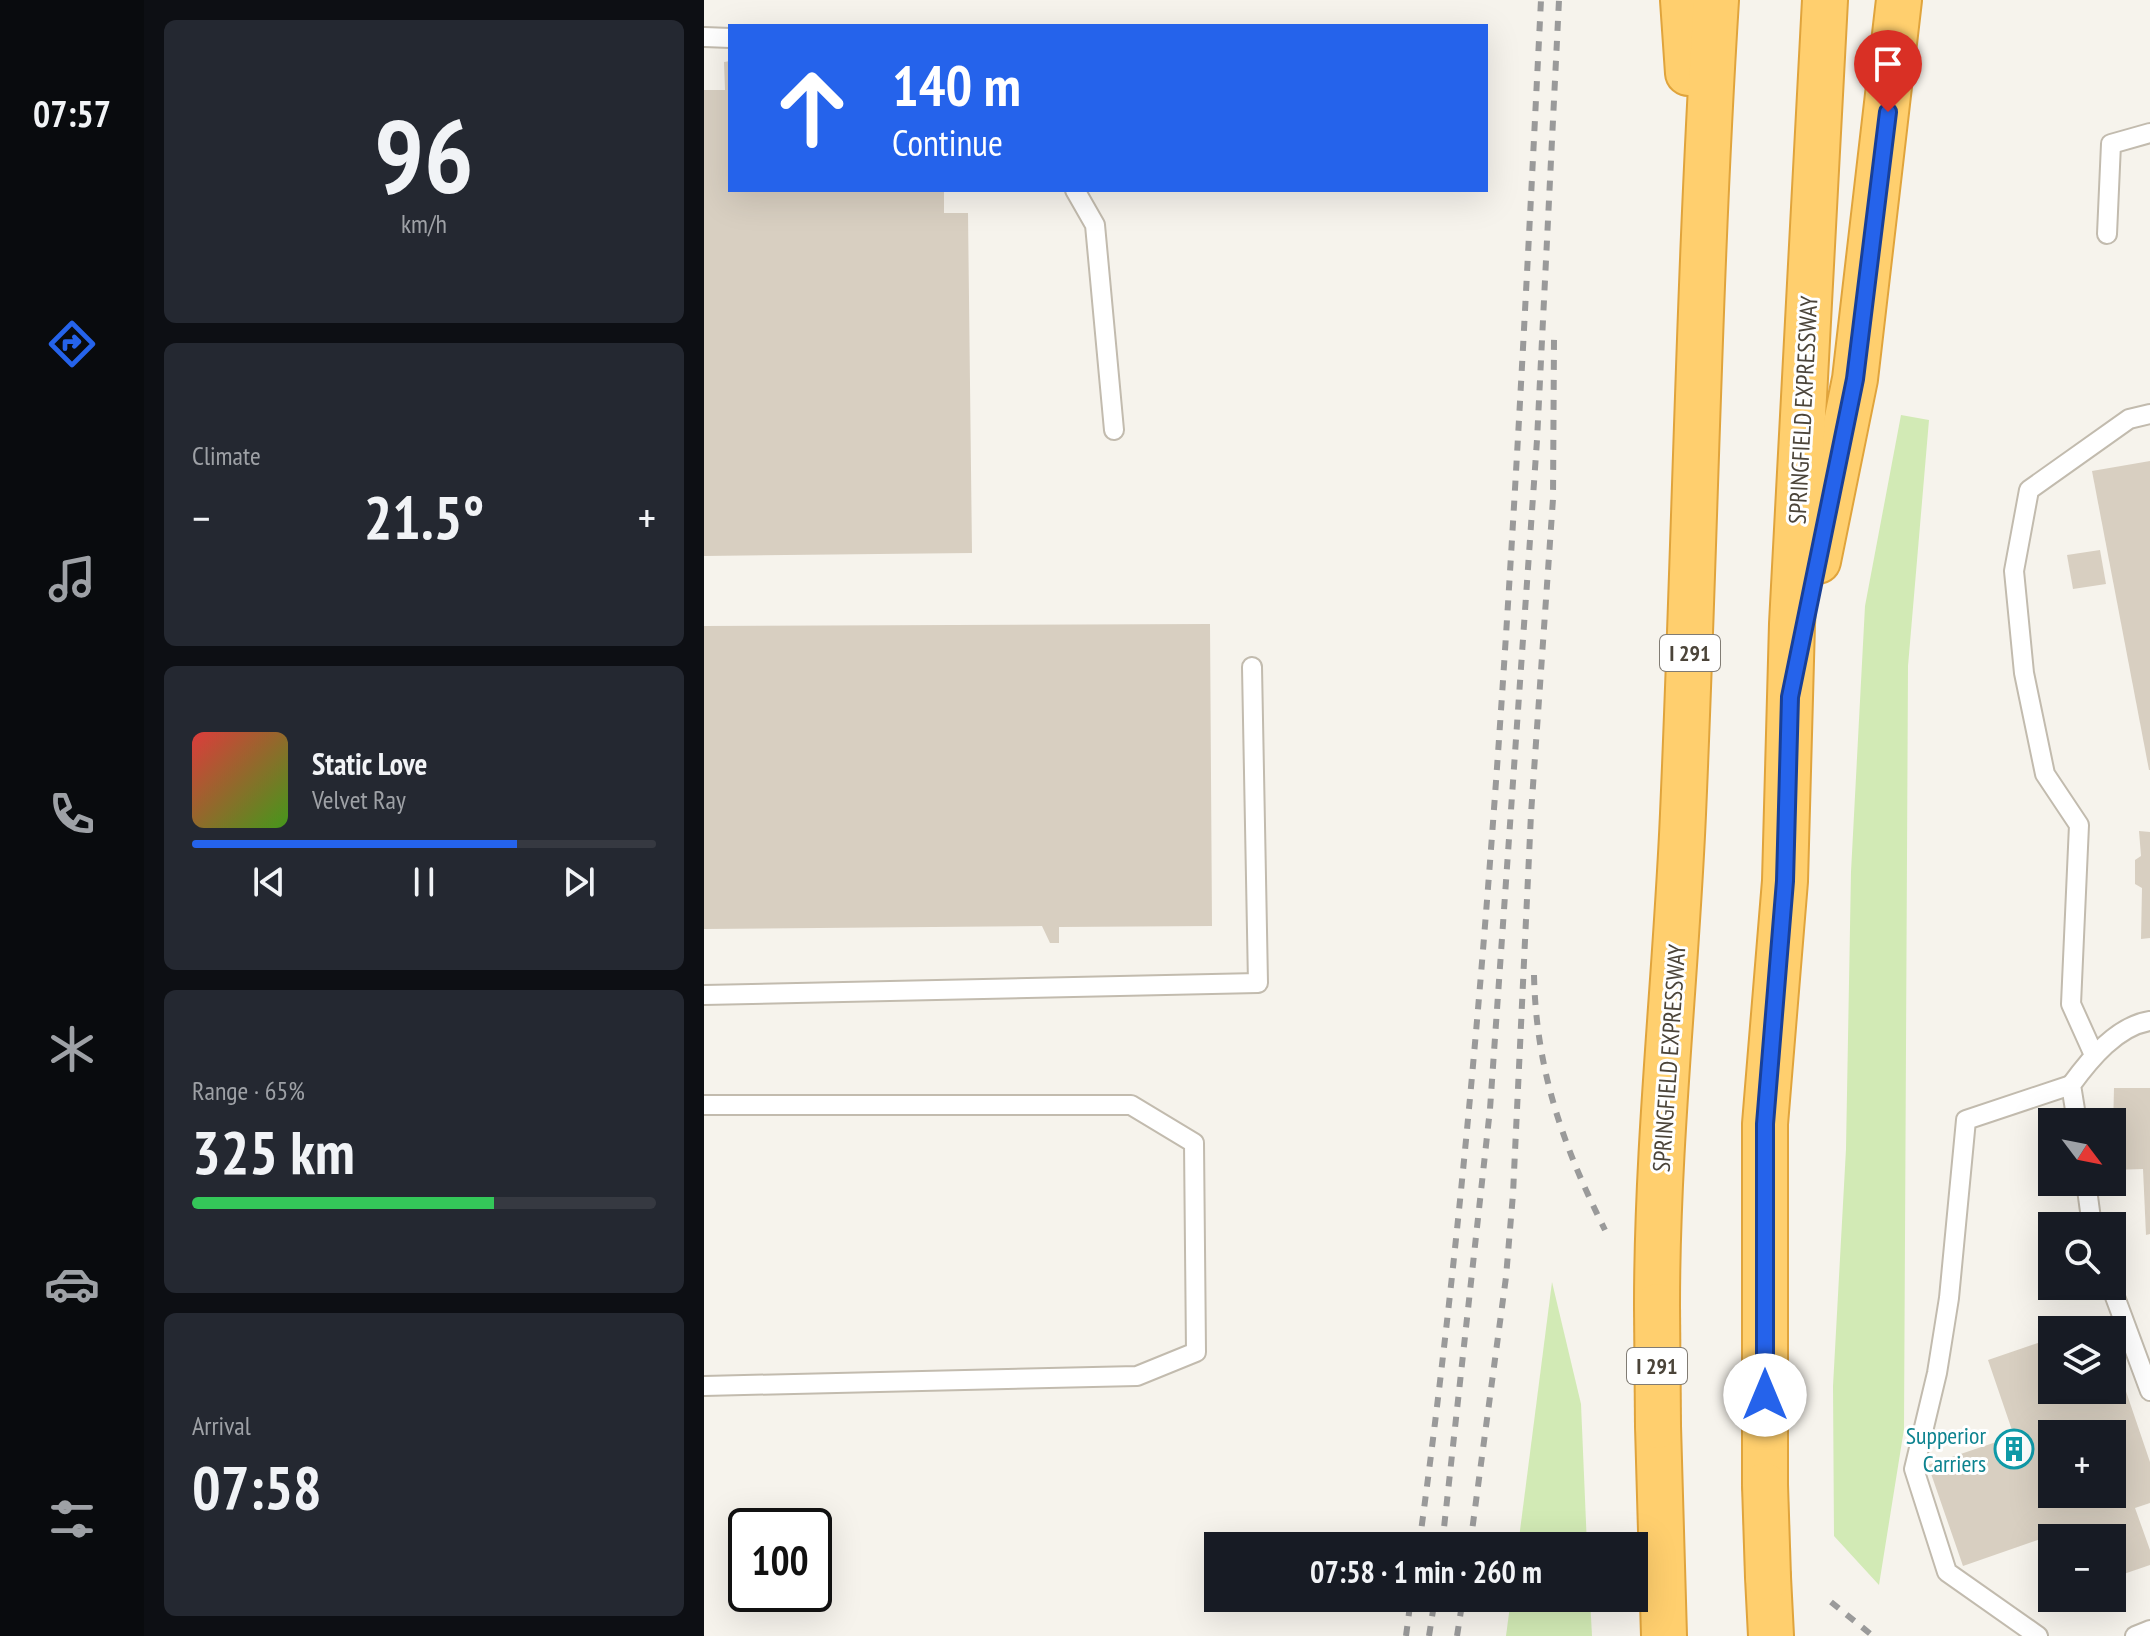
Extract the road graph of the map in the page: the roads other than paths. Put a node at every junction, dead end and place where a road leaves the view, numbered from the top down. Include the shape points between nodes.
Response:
1 (1683, 0) edge
2 (1716, 0) edge
3 (1825, 0) edge
4 (1899, 0) edge
5 (704, 37) edge
6 (728, 38) edge
7 (2150, 133) edge
8 (1076, 192) edge
9 (2107, 234) dead end
10 (1701, 263) junction
11 (2150, 414) edge
12 (1114, 430) dead end
13 (1252, 667) dead end
14 (1790, 697) junction
15 (704, 995) edge
16 (2150, 1021) edge
17 (2094, 1055) junction
18 (2071, 1085) junction
19 (704, 1105) edge
20 (2075, 1108) edge
21 (2116, 1300) edge
22 (704, 1386) edge
23 (2150, 1391) edge
24 (2150, 1630) edge
25 (1664, 1636) edge
26 (1771, 1636) edge
27 (2038, 1636) edge
28 (2135, 1636) edge

1 - 10 highway
2 - 10 highway, SPRINGFIELD EXPRESSWAY / I 291
3 - 14 highway, SPRINGFIELD EXPRESSWAY
4 - 14 highway via 1855,379
5 - 6 lane
7 - 9 lane via 2111,144
8 - 12 lane via 1095,225
10 - 25 highway, SPRINGFIELD EXPRESSWAY / I 291, bridge via 1679,918 1657,1244
11 - 17 lane via 2129,419 2029,490 2014,571 2024,673 2045,774 2079,825 2071,1004
13 - 15 lane via 1258,983
14 - 26 highway, SPRINGFIELD EXPRESSWAY, bridge via 1785,881 1765,1124 1765,1485
16 - 17 lane via 2137,1023
17 - 18 lane
18 - 20 lane
18 - 27 lane via 1966,1120 1949,1298 1914,1469 1947,1572
19 - 22 lane via 1131,1105 1194,1143 1196,1352 1137,1376
21 - 23 lane
24 - 28 lane

